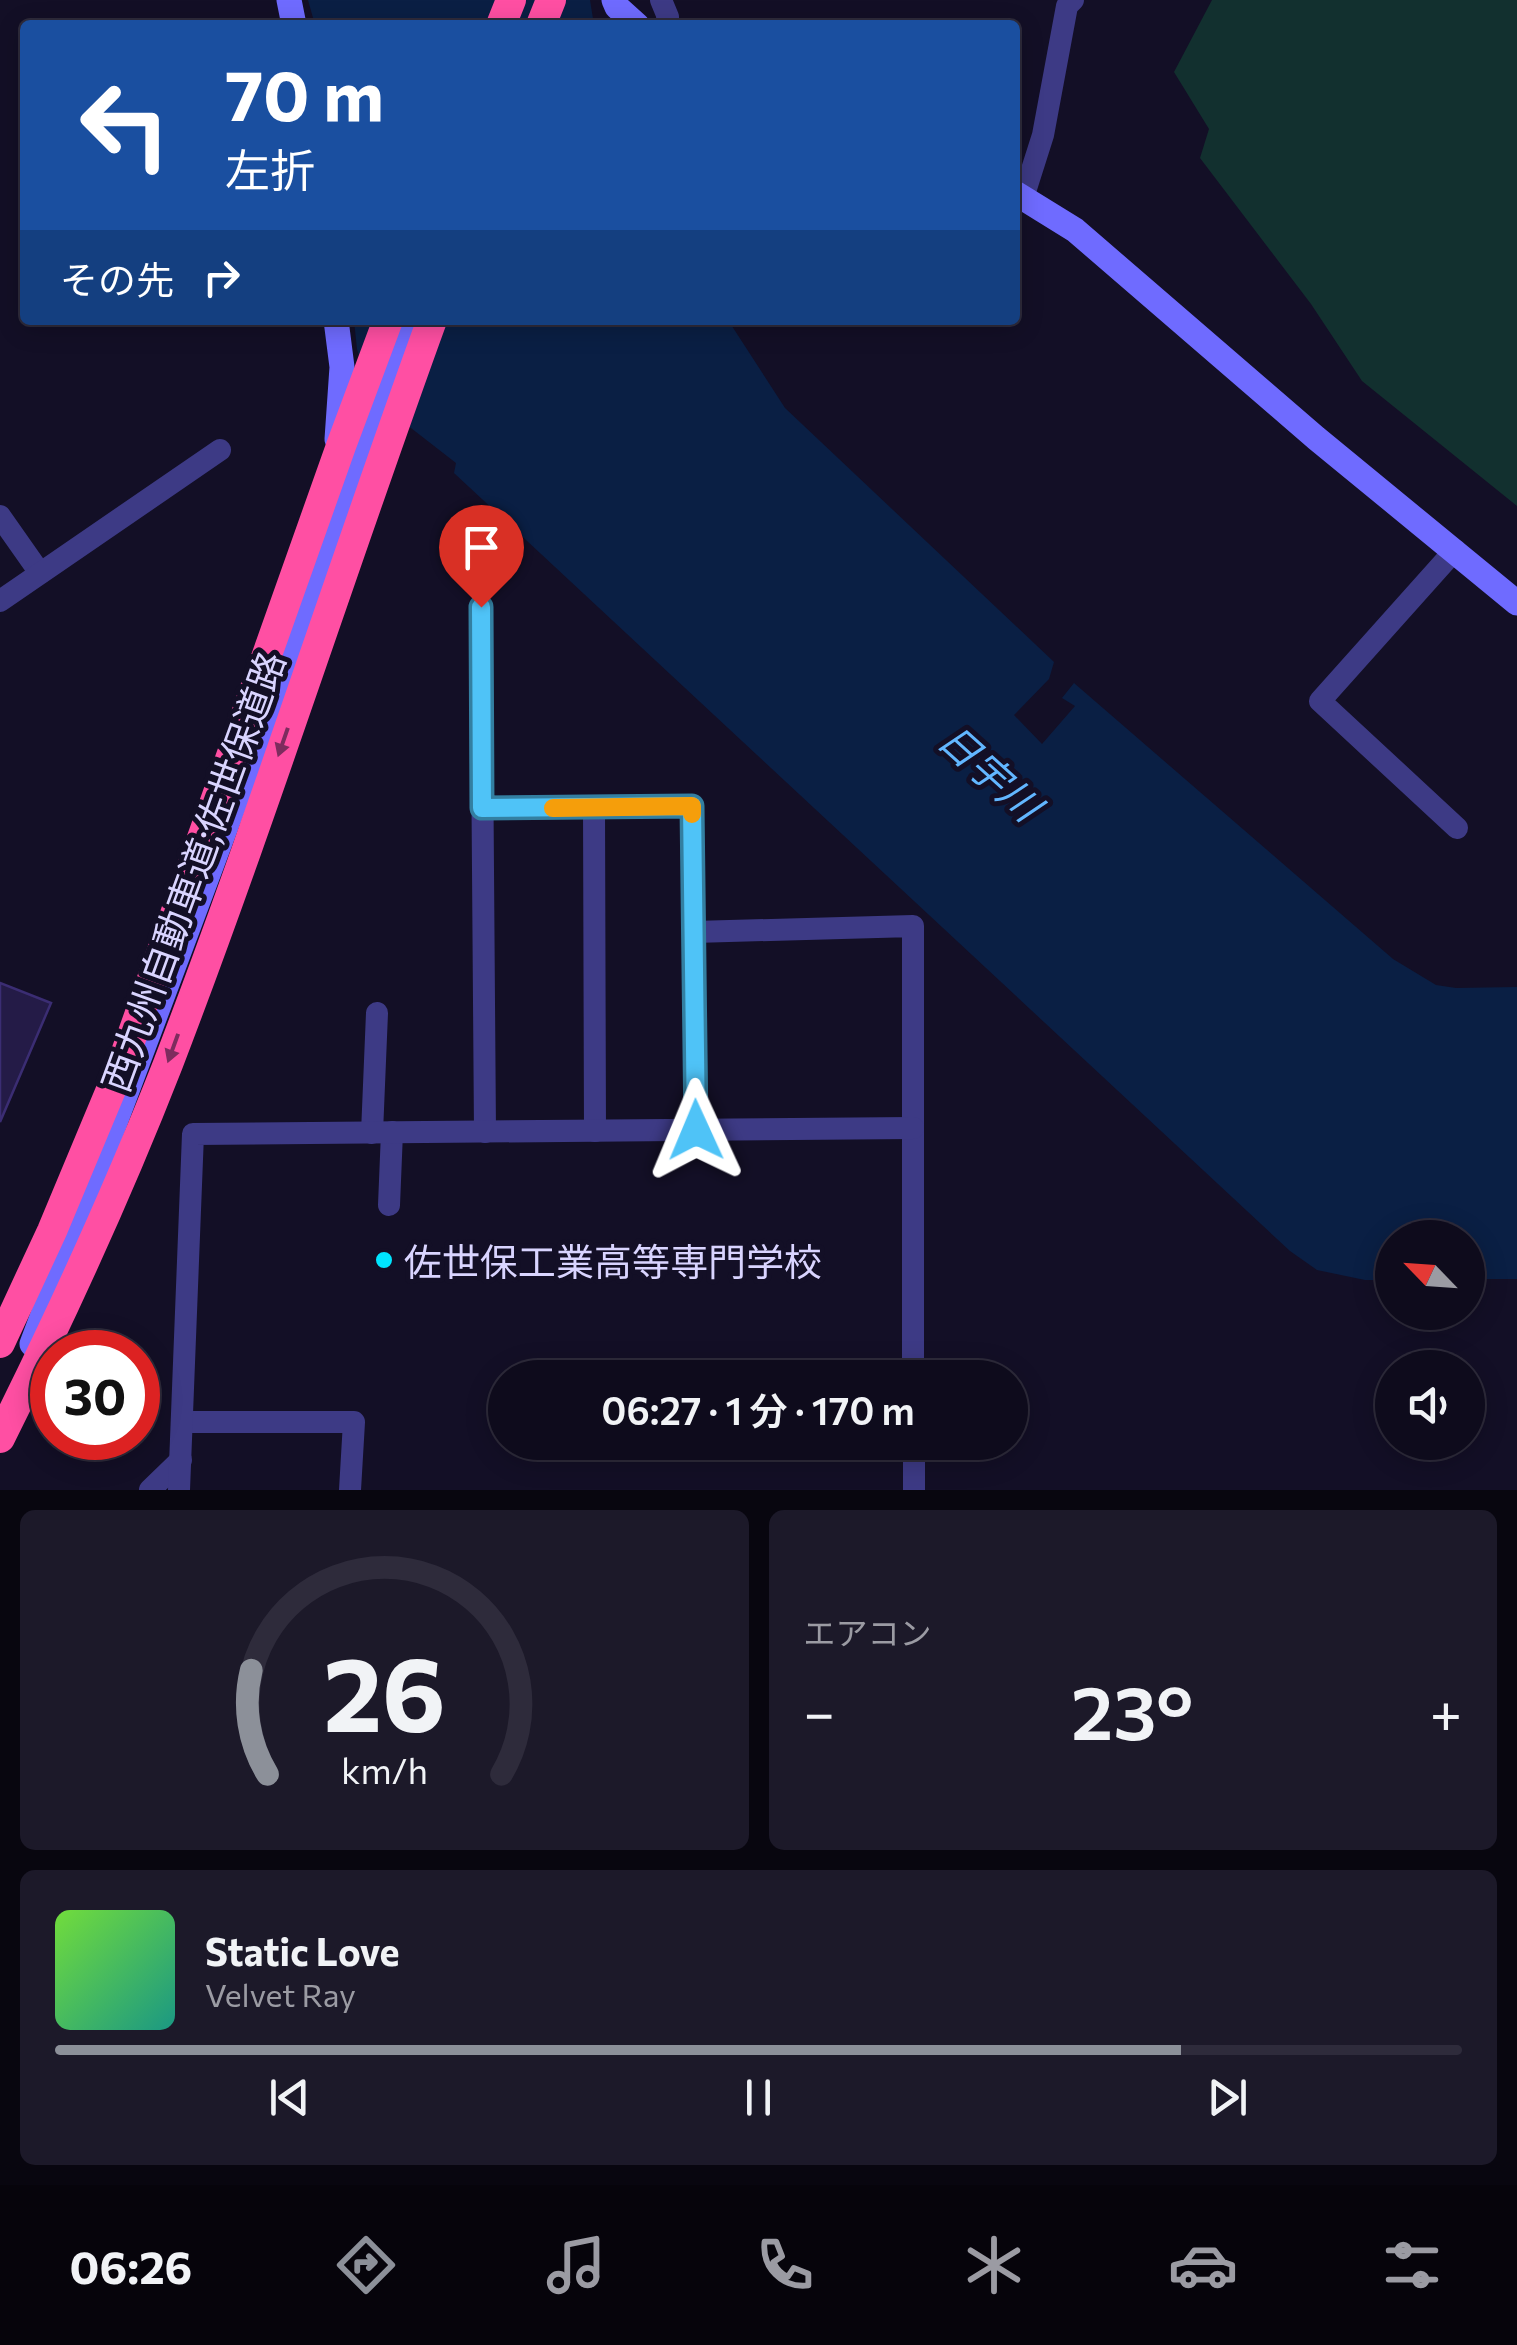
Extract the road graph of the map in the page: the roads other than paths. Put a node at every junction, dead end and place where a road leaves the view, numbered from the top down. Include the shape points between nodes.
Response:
1 (614, 0) edge
2 (1073, 0) edge
3 (632, 20) edge
4 (1020, 192) edge
5 (1020, 196) edge
6 (337, 325) edge
7 (386, 325) edge
8 (408, 325) edge
9 (430, 325) edge
10 (220, 450) dead end
11 (0, 516) edge
12 (330, 549) junction
13 (1454, 550) junction
14 (40, 573) junction
15 (0, 601) edge
16 (1517, 603) edge
17 (481, 607) dead end
18 (594, 807) junction
19 (482, 808) junction
20 (1458, 828) dead end
21 (694, 932) junction
22 (377, 1013) dead end
23 (913, 1128) junction
24 (595, 1130) junction
25 (696, 1130) junction
26 (382, 1132) junction
27 (484, 1132) junction
28 (390, 1205) dead end
29 (0, 1343) edge
30 (913, 1360) edge
31 (0, 1422) edge
32 (182, 1422) junction
33 (0, 1438) edge
34 (180, 1460) junction
35 (914, 1460) edge
36 (150, 1490) edge
37 (179, 1490) edge
38 (350, 1490) edge
39 (914, 1490) edge

1 - 3 street
2 - 4 street via 1043,135
5 - 13 street via 1075,230
6 - 12 street via 342,367
7 - 29 highway, 西九州自動車道;佐世保道路 via 123,1061
8 - 12 street
9 -> 33 highway, 西九州自動車道;佐世保道路 via 167,1066 104,1219
10 - 14 street
11 - 14 street
12 - 31 street
13 - 16 street
13 - 20 street via 1320,701
14 - 15 street
17 - 19 street
18 - 19 street
18 - 21 street via 692,806
18 - 24 street
19 - 27 street
21 - 23 street via 912,926
21 - 25 street
22 - 26 street
23 - 25 street
23 - 30 street
24 - 25 street
24 - 27 street
26 - 27 street
26 - 28 street
26 - 32 street via 193,1134
32 - 34 street
32 - 38 street via 354,1422
34 - 36 street
34 - 37 street
35 - 39 street

